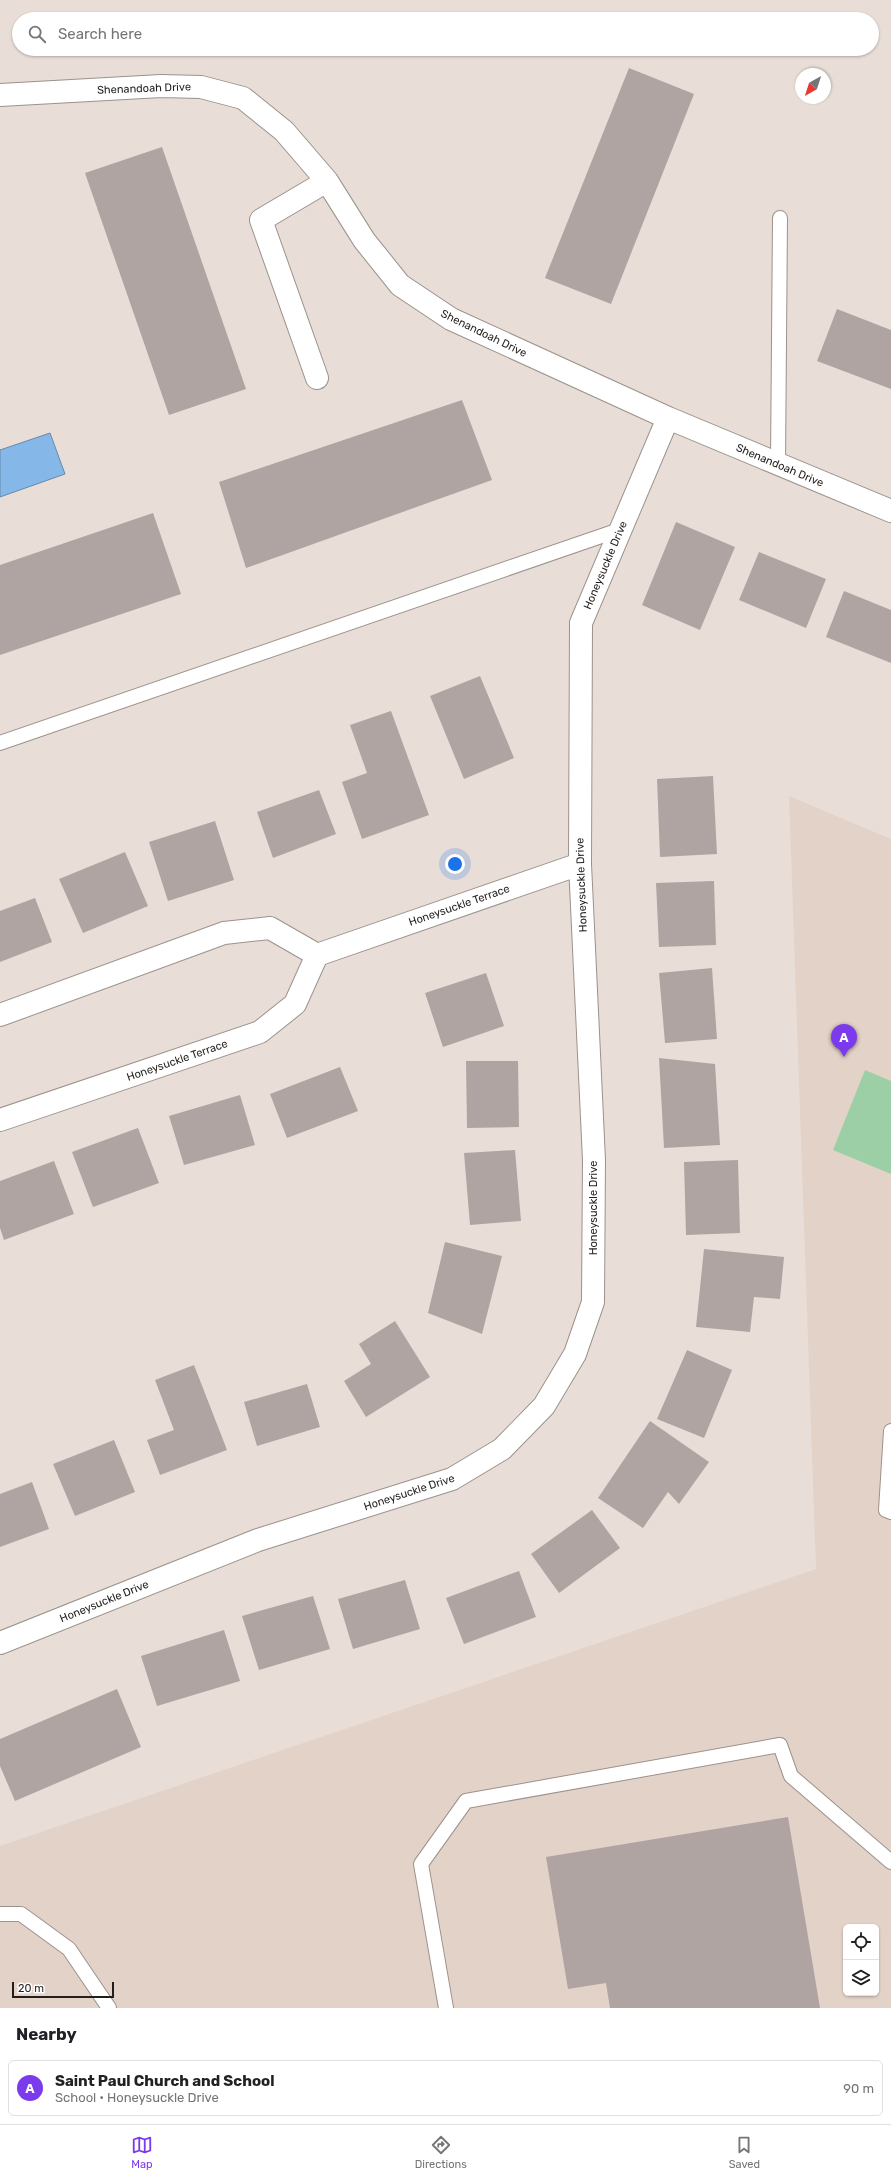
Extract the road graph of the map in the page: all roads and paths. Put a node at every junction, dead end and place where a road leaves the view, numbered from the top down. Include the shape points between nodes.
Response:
1 (0, 95) edge
2 (327, 181) junction
3 (780, 218) dead end
4 (317, 378) dead end
5 (668, 418) junction
6 (778, 464) junction
7 (891, 511) edge
8 (619, 530) junction
9 (0, 743) edge
10 (580, 864) junction
11 (317, 955) junction
12 (0, 1015) edge
13 (0, 1120) edge
14 (891, 1431) edge
15 (891, 1512) edge
16 (0, 1643) edge
17 (891, 1862) edge
18 (0, 1914) edge
19 (109, 2008) edge
20 (446, 2008) edge

1 - 2 street, Shenandoah Drive via 161,86 208,89 243,98 284,131
2 - 4 street via 262,220
2 - 5 street, Shenandoah Drive via 364,240 400,285 451,319
3 - 6 lane
5 - 6 street, Shenandoah Drive
5 - 8 street, Honeysuckle Drive
6 - 7 street, Shenandoah Drive
8 - 9 lane
8 - 10 street, Honeysuckle Drive via 581,623
10 - 11 street, Honeysuckle Terrace
10 - 16 street, Honeysuckle Drive via 594,1160 593,1302 575,1354 544,1406 502,1449 452,1479 258,1540
11 - 12 street via 270,928 224,933
11 - 13 street, Honeysuckle Terrace via 295,1004 260,1032
14 - 15 lane via 886,1510
17 - 20 lane via 791,1776 780,1745 466,1801 421,1864
18 - 19 lane via 21,1914 69,1949

